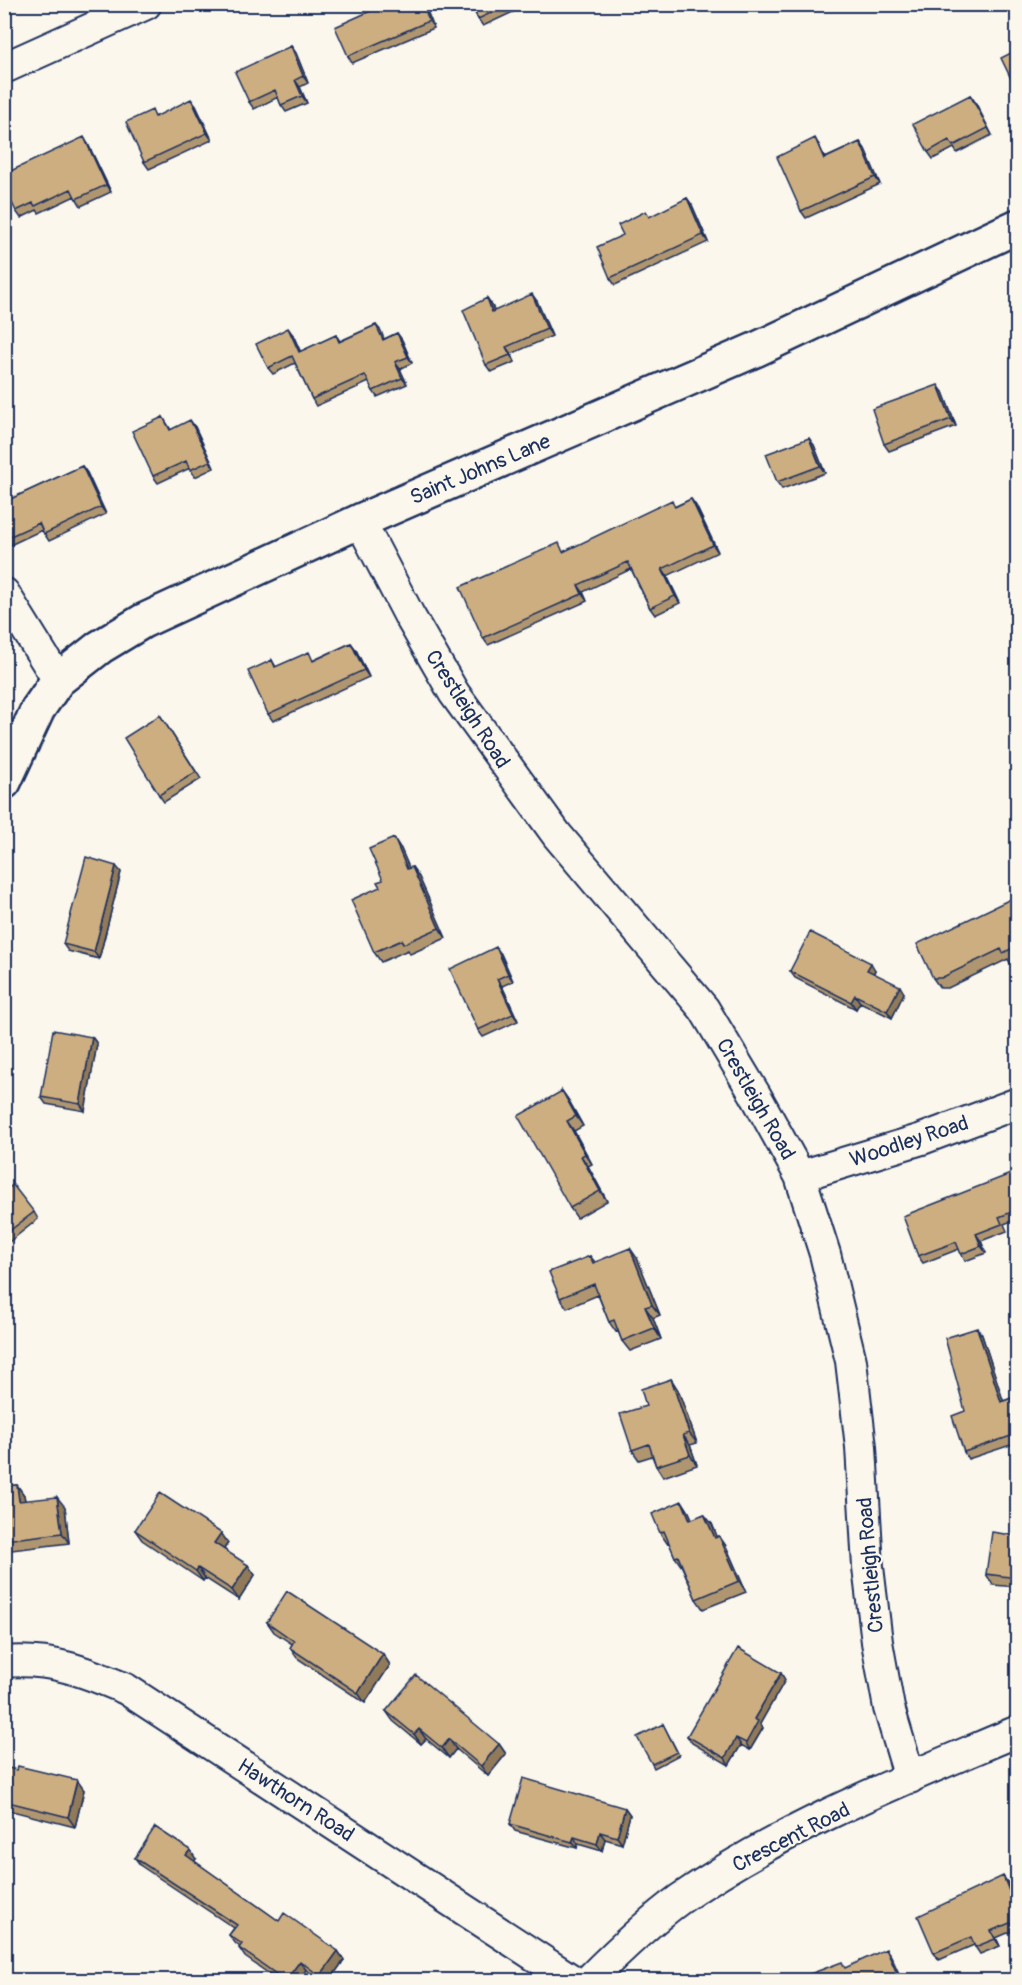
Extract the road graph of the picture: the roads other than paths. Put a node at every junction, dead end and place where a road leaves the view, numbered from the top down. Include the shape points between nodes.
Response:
1 (146, 4) edge
2 (4, 68) edge
3 (1017, 226) edge
4 (360, 520) junction
5 (4, 593) edge
6 (58, 681) junction
7 (4, 782) edge
8 (1017, 1103) edge
9 (800, 1176) junction
10 (4, 1662) edge
11 (1017, 1731) edge
12 (910, 1778) junction
13 (572, 1980) edge
14 (589, 1980) edge

1 - 2 street
3 - 4 street, Saint Johns Lane via 757,348
4 - 6 street, Saint Johns Lane via 143,621 100,647
4 - 9 street, Crestleigh Road via 454,693 557,835 704,1009
5 - 6 street
6 - 7 street, Saint Johns Lane via 38,709
8 - 9 street, Woodley Road via 922,1139
9 - 12 street, Crestleigh Road via 825,1254 851,1361 877,1642 889,1708
10 - 13 street, Hawthorn Road via 28,1660 75,1668 126,1689
11 - 12 street, Crescent Road
12 - 14 street, Crescent Road via 746,1857 629,1939

